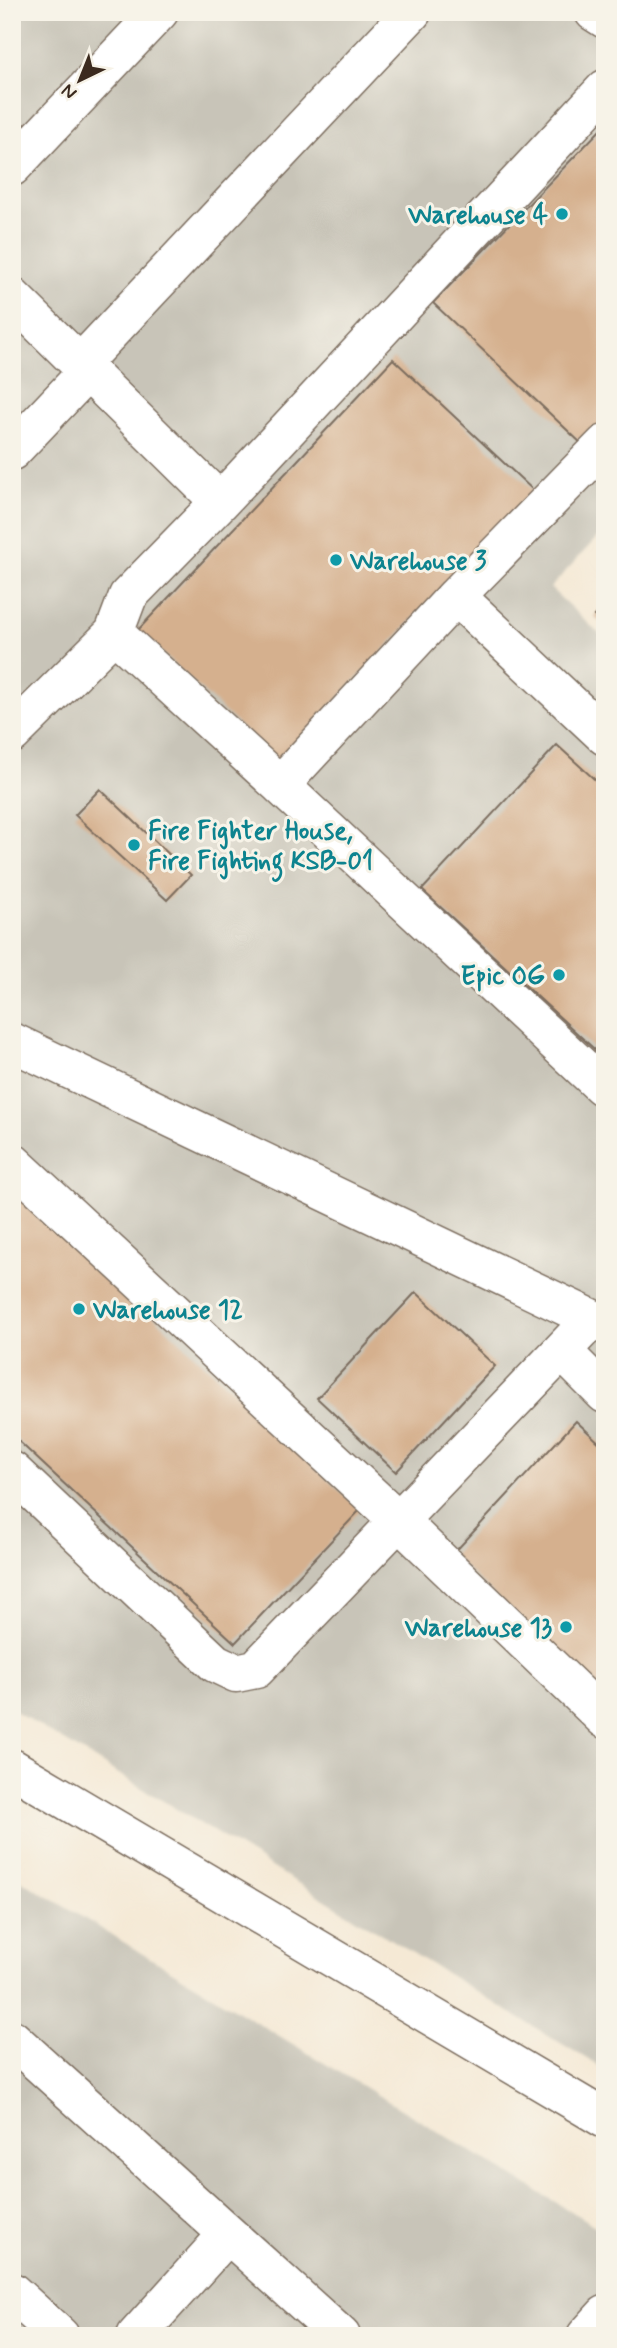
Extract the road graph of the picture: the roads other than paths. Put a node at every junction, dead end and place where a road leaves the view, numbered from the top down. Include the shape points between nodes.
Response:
1 (159, 12) edge
2 (412, 12) edge
3 (594, 12) edge
4 (605, 19) edge
5 (605, 89) edge
6 (12, 167) edge
7 (12, 298) edge
8 (84, 367) junction
9 (605, 444) edge
10 (12, 451) edge
11 (220, 502) junction
12 (456, 596) junction
13 (114, 633) junction
14 (12, 734) edge
15 (605, 736) edge
16 (280, 785) junction
17 (12, 1042) edge
18 (602, 1086) dead end
19 (12, 1162) edge
20 (598, 1322) edge
21 (562, 1351) junction
22 (605, 1394) edge
23 (12, 1471) edge
24 (399, 1521) junction
25 (605, 1719) edge
26 (12, 1768) edge
27 (12, 2039) edge
28 (605, 2119) edge
29 (228, 2234) junction
30 (12, 2292) edge
31 (605, 2315) edge
32 (60, 2336) edge
33 (136, 2336) edge
34 (341, 2336) edge
35 (586, 2336) edge

1 - 6 street
2 - 8 street
3 - 4 street
5 - 11 street
7 - 8 street
8 - 10 street
8 - 11 street
9 - 12 street
11 - 13 street via 128,596
12 - 15 street
12 - 16 street
13 - 14 street
13 - 16 street
16 - 18 street
17 - 20 street
19 - 24 street
20 - 21 street
21 - 22 street
21 - 24 street
23 - 24 street via 215,1663 236,1673 256,1669 264,1662
24 - 25 street
26 - 28 street
27 - 29 street
29 - 33 street
29 - 34 street
30 - 32 street
31 - 35 street

